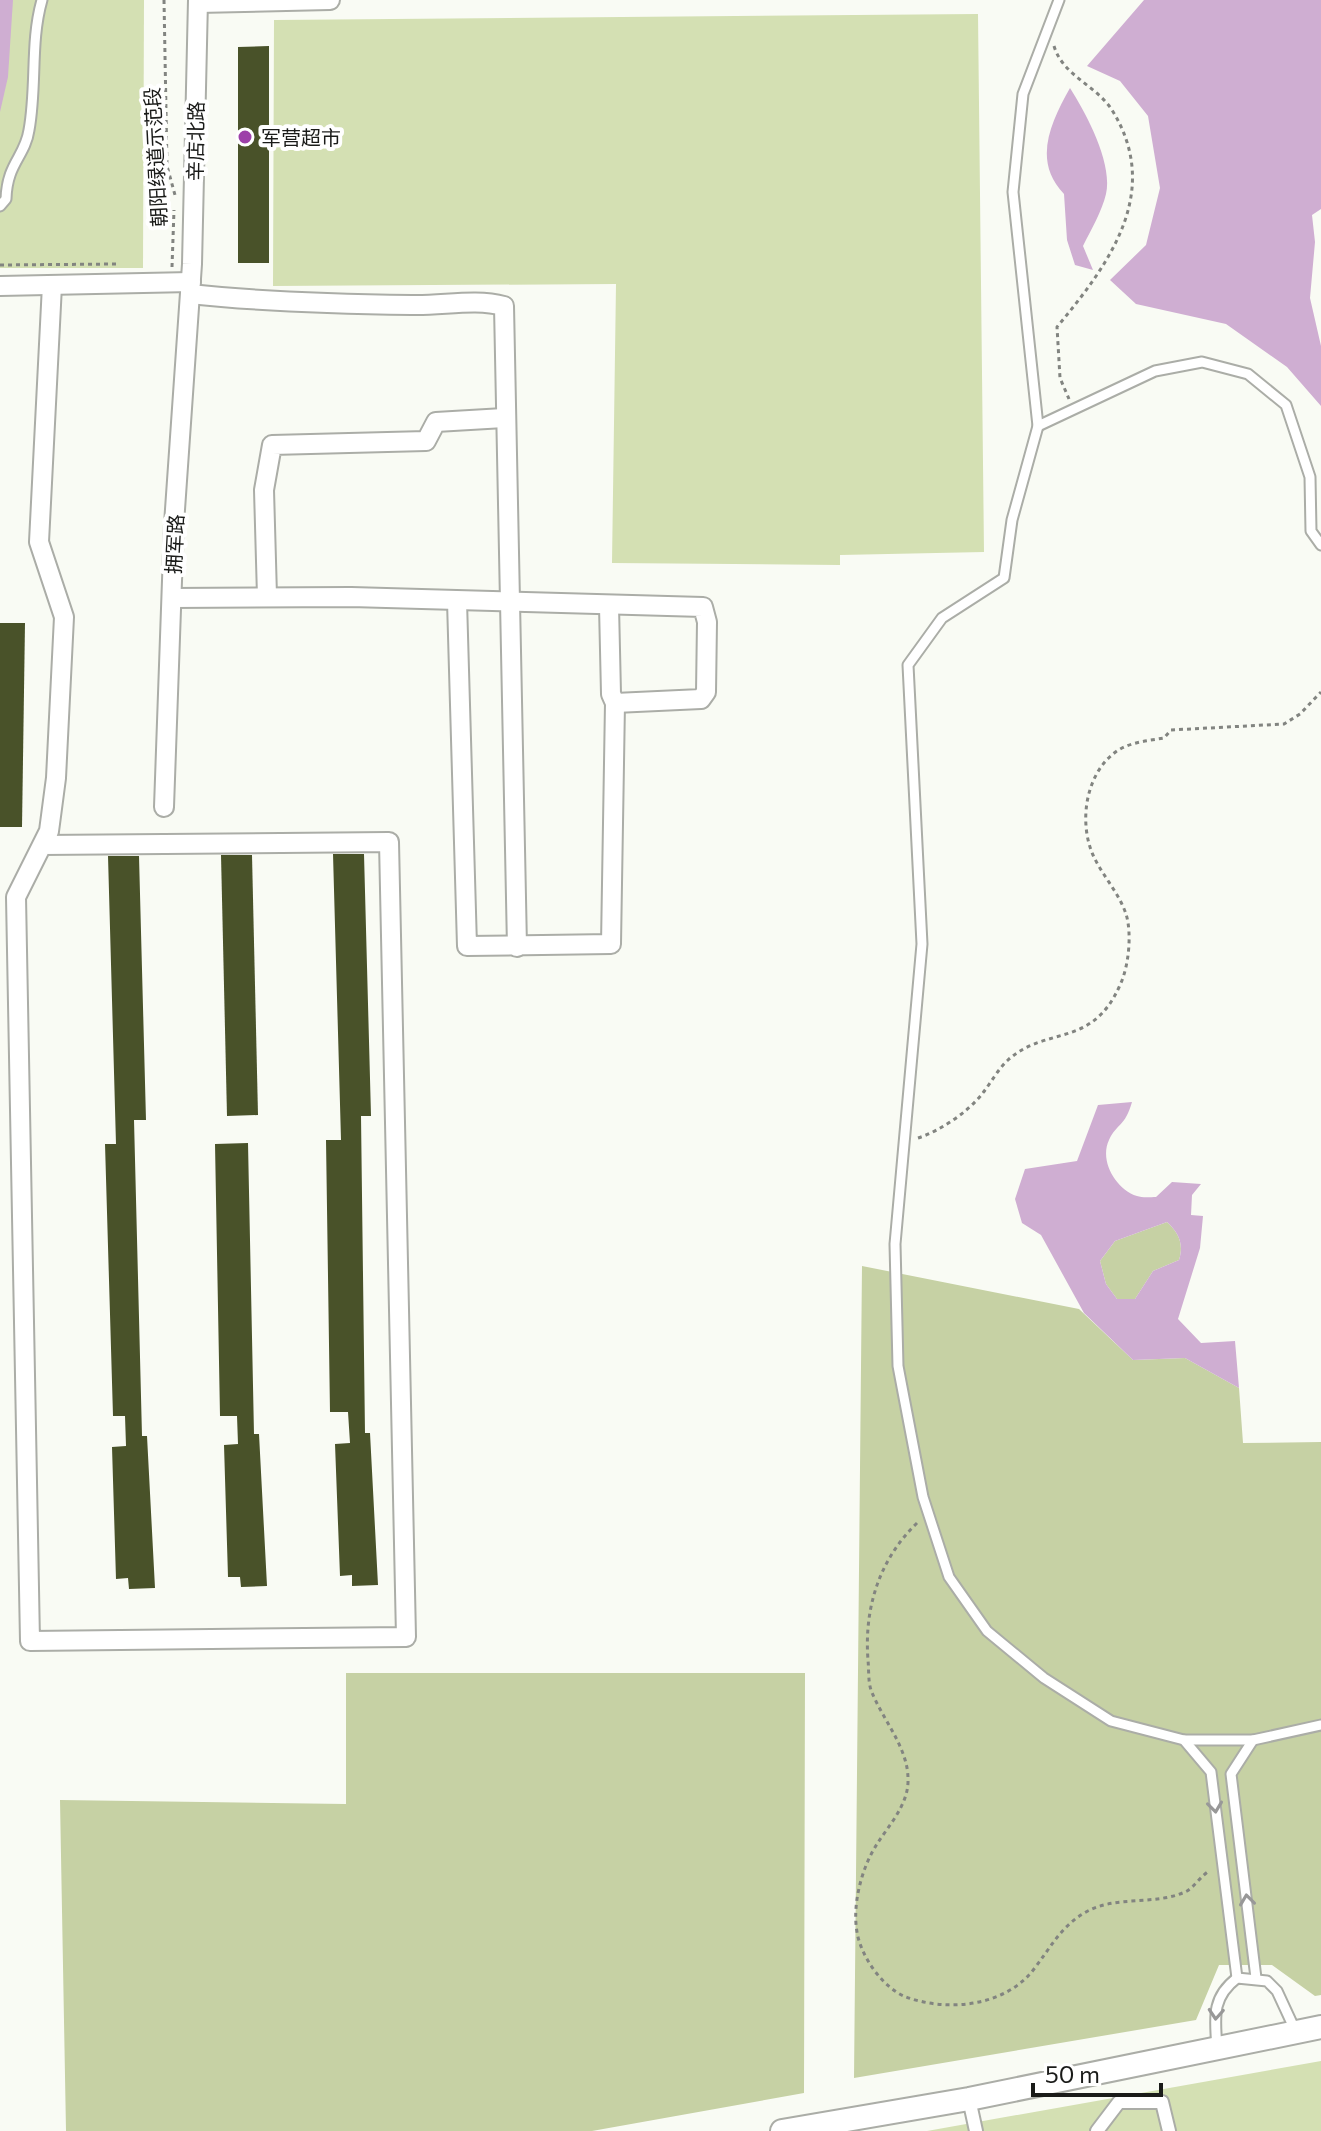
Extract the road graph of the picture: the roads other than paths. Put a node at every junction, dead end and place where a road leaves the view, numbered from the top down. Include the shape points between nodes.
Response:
1 (42, 0) edge
2 (330, 0) edge
3 (1059, 0) edge
4 (198, 2) edge
5 (0, 206) edge
6 (191, 280) junction
7 (52, 285) junction
8 (0, 286) edge
9 (504, 418) junction
10 (1038, 426) junction
11 (1321, 545) edge
12 (267, 596) junction
13 (172, 598) junction
14 (511, 600) junction
15 (457, 601) junction
16 (609, 606) junction
17 (615, 703) junction
18 (164, 807) dead end
19 (42, 845) junction
20 (517, 947) junction
21 (1321, 1725) edge
22 (1184, 1740) junction
23 (1253, 1740) junction
24 (1237, 1978) junction
25 (1256, 1978) junction
26 (1321, 2027) edge
27 (1296, 2032) junction
28 (1217, 2049) junction
29 (969, 2099) junction
30 (782, 2131) edge
31 (976, 2131) edge
32 (1097, 2131) edge
33 (1169, 2131) edge

1 - 5 lane via 29,133 6,176 6,199
2 - 4 street
3 - 10 lane via 1023,94 1013,192
4 - 6 street, 辛店北路
6 - 7 street via 171,273
6 - 9 street via 273,303 504,306
6 - 13 street, 拥军路
7 - 8 street
7 - 19 street via 39,542 64,617 56,778
9 - 12 street via 436,422 426,441 272,445 264,490
9 - 14 street
10 - 11 lane via 1155,371 1202,362 1248,374 1286,405 1310,477 1311,531
10 - 22 lane via 1012,520 1004,578 942,618 908,665 922,944 895,1244 898,1366 928,1512 949,1577 987,1631 1044,1678 1111,1721
12 - 13 street
12 - 15 street
13 - 18 street, 拥军路
14 - 15 street
14 - 16 street
14 - 20 street
15 - 20 street via 467,946
16 - 17 street
16 - 17 street via 703,607 707,622 706,692 701,699
17 - 20 street via 611,944
19 - 19 street via 389,842 406,1637 30,1641 16,897
21 - 23 lane
22 - 23 lane
22 -> 24 lane via 1211,1772
25 -> 23 lane via 1231,1774
24 - 25 lane
24 -> 28 lane via 1214,2006
25 - 27 lane via 1277,1991
26 - 27 street
27 - 28 street
28 - 29 street
29 - 30 street
29 - 31 street
32 - 33 street via 1119,2102 1162,2102

